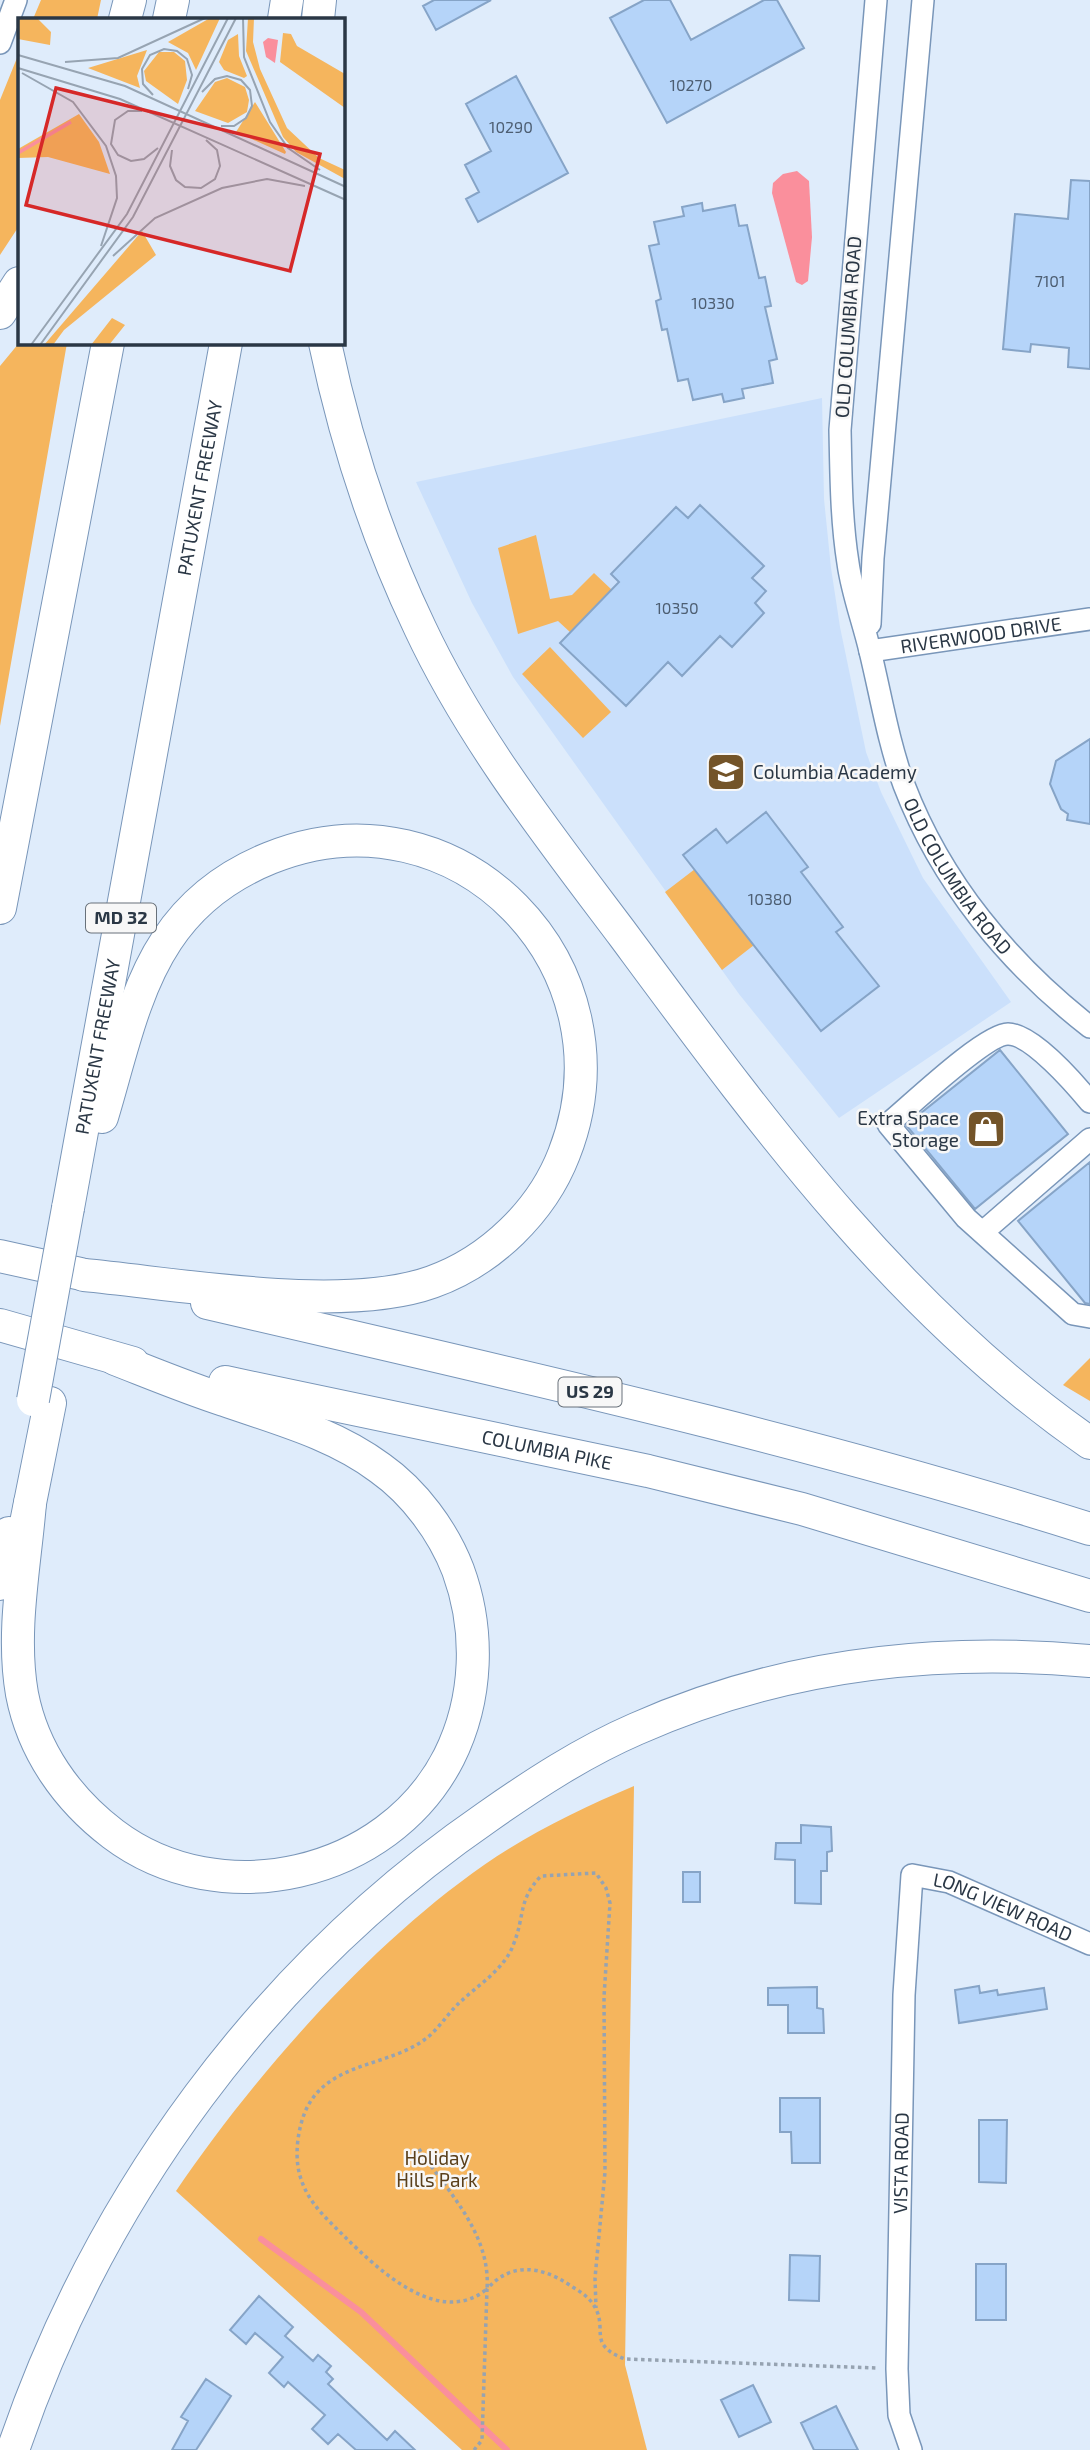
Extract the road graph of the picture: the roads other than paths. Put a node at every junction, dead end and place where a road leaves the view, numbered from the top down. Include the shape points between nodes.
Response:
1 (16, 0) edge
2 (130, 0) edge
3 (173, 0) edge
4 (287, 0) edge
5 (320, 0) edge
6 (876, 0) edge
7 (923, 0) edge
8 (125, 18) edge
9 (169, 18) edge
10 (284, 18) edge
11 (318, 18) edge
12 (0, 43) edge
13 (18, 285) edge
14 (0, 313) edge
15 (108, 345) edge
16 (226, 345) edge
17 (325, 345) edge
18 (1090, 619) edge
19 (175, 628) junction
20 (870, 651) junction
21 (0, 908) edge
22 (1090, 1027) edge
23 (1090, 1102) edge
24 (102, 1117) junction
25 (1090, 1139) edge
26 (76, 1210) junction
27 (984, 1231) junction
28 (0, 1256) edge
29 (84, 1275) junction
30 (1090, 1317) edge
31 (0, 1325) edge
32 (115, 1359) junction
33 (41, 1401) junction
34 (1090, 1443) edge
35 (30, 1503) junction
36 (1090, 1529) edge
37 (0, 1584) edge
38 (1090, 1596) edge
39 (1090, 1661) edge
40 (0, 1673) edge
41 (912, 1875) joint
42 (1090, 1944) edge
43 (13, 2450) edge
44 (911, 2450) edge

1 - 12 street
2 - 8 highway
3 - 9 highway
4 - 10 highway
5 - 11 highway
6 - 20 street, OLD COLUMBIA ROAD via 840,430 848,564
7 - 20 street, OLD COLUMBIA ROAD via 873,558
13 - 14 highway
15 - 21 highway
16 - 19 highway, PATUXENT FREEWAY / MD 32
17 - 34 highway via 361,488 389,560 428,644 508,777 686,1021 846,1222 984,1362
18 - 20 street, RIVERWOOD DRIVE
19 - 24 highway via 145,879
19 - 26 highway, PATUXENT FREEWAY / MD 32
20 - 22 street, OLD COLUMBIA ROAD via 903,782 942,863 992,934
23 - 27 street via 1067,1074 1021,1037 1010,1034 988,1040 888,1124 966,1217
24 - 26 highway
24 - 29 highway via 149,972 192,907 223,881 255,864 291,849 329,842 407,846 447,859 499,892 535,930 557,963 581,1033 581,1101 558,1171 520,1223 463,1267 432,1282 356,1295 299,1295
25 - 27 street
26 - 33 highway, PATUXENT FREEWAY / MD 32, bridge
27 - 30 street via 1073,1314
28 - 29 highway, US 29
29 - 36 highway, US 29 via 664,1409 947,1484
31 - 32 highway, COLUMBIA PIKE
32 - 35 highway via 313,1429 382,1469 430,1518 453,1557 473,1631 466,1713 449,1757 428,1788 371,1841 301,1872 229,1878 152,1858 120,1840 67,1792 33,1732 23,1698 19,1629
32 - 38 highway, COLUMBIA PIKE via 648,1471 814,1513
33 - 35 highway
33 - 37 highway, PATUXENT FREEWAY / MD 32
35 - 40 highway
39 - 43 highway via 1008,1656 893,1659 765,1684 636,1729 576,1759 458,1837 343,1933 284,1993 169,2136 88,2270 53,2342
41 - 42 street, LONG VIEW ROAD via 948,1881
41 - 44 street, VISTA ROAD via 904,1995 897,2369 899,2415

